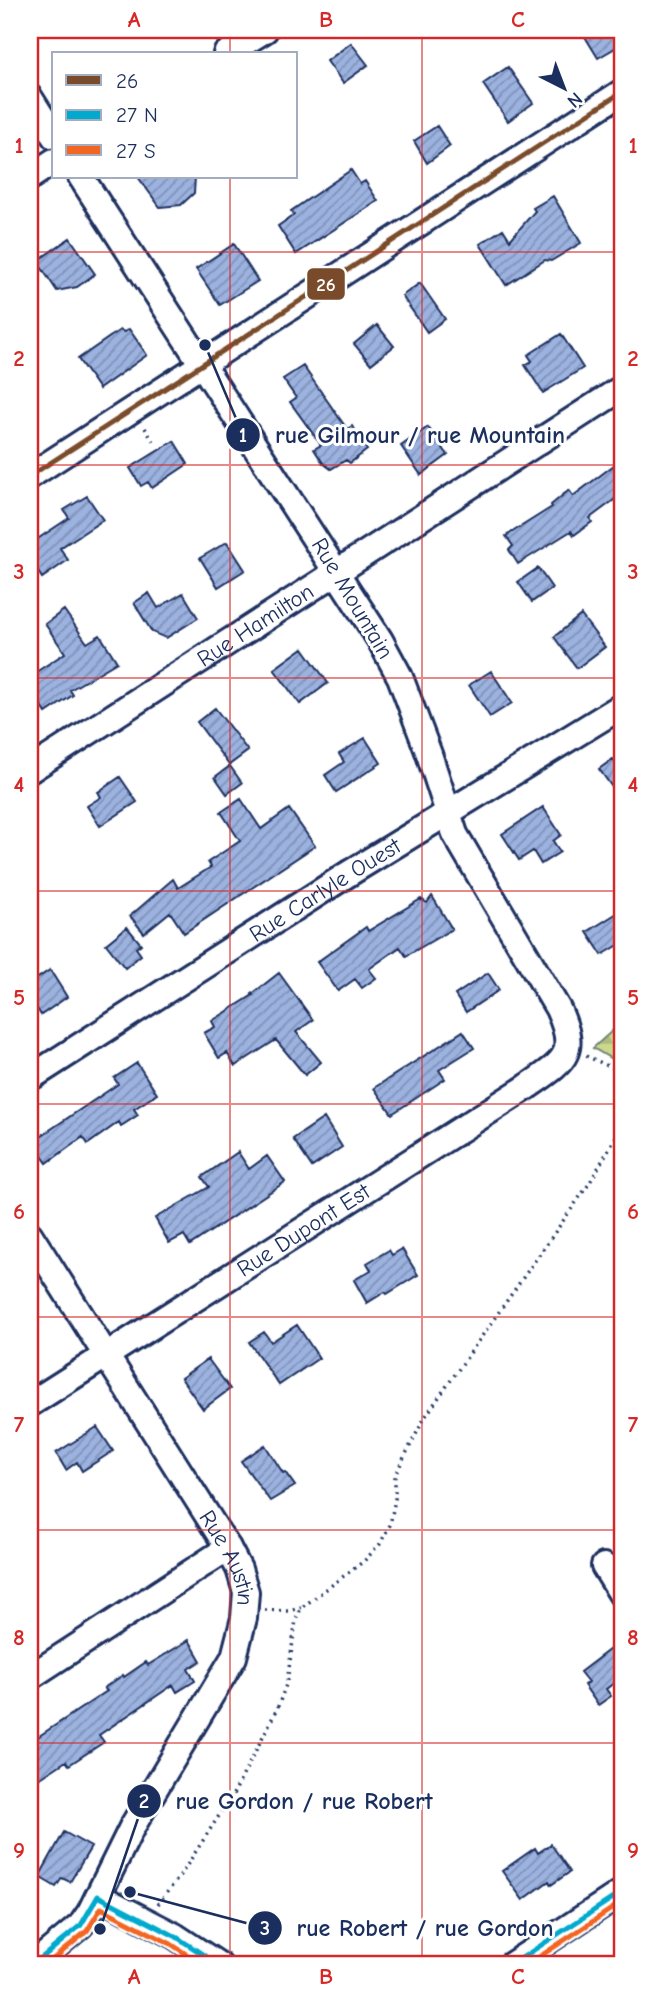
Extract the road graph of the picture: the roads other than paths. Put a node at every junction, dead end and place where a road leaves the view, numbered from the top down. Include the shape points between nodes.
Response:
1 (265, 30) edge
2 (229, 52) edge
3 (622, 92) edge
4 (30, 99) edge
5 (52, 133) edge
6 (52, 163) edge
7 (30, 177) edge
8 (82, 178) edge
9 (204, 365) junction
10 (622, 388) edge
11 (30, 476) edge
12 (339, 572) junction
13 (622, 706) edge
14 (30, 770) edge
15 (448, 814) junction
16 (569, 1047) joint
17 (30, 1078) edge
18 (30, 1234) edge
19 (107, 1354) junction
20 (30, 1404) edge
21 (228, 1548) junction
22 (604, 1566) dead end
23 (622, 1595) edge
24 (30, 1677) edge
25 (622, 1892) edge
26 (98, 1896) junction
27 (33, 1965) edge
28 (219, 1965) edge
29 (511, 1965) edge

1 - 2 street
3 - 9 street
4 - 5 street
6 - 7 street
8 - 9 street, Rue Mountain
9 - 11 street
9 - 12 street, Rue Mountain
10 - 12 street, Rue Hamilton
12 - 14 street, Rue Hamilton
12 - 15 street, Rue Mountain via 400,677
13 - 15 street, Rue Carlyle Ouest
15 - 16 street, Rue Mountain via 460,843 558,1009
15 - 17 street, Rue Carlyle Ouest
16 - 19 street, Rue Dupont Est via 557,1064 527,1087
18 - 19 street, Rue Austin
19 - 20 street, Rue Dupont Est
19 - 21 street, Rue Austin
21 - 24 street
21 - 26 street, Rue Austin via 243,1581 246,1604 234,1657 144,1807
22 - 23 street
25 - 29 street
26 - 27 street, Rue Austin via 81,1925
26 - 28 street via 146,1919

